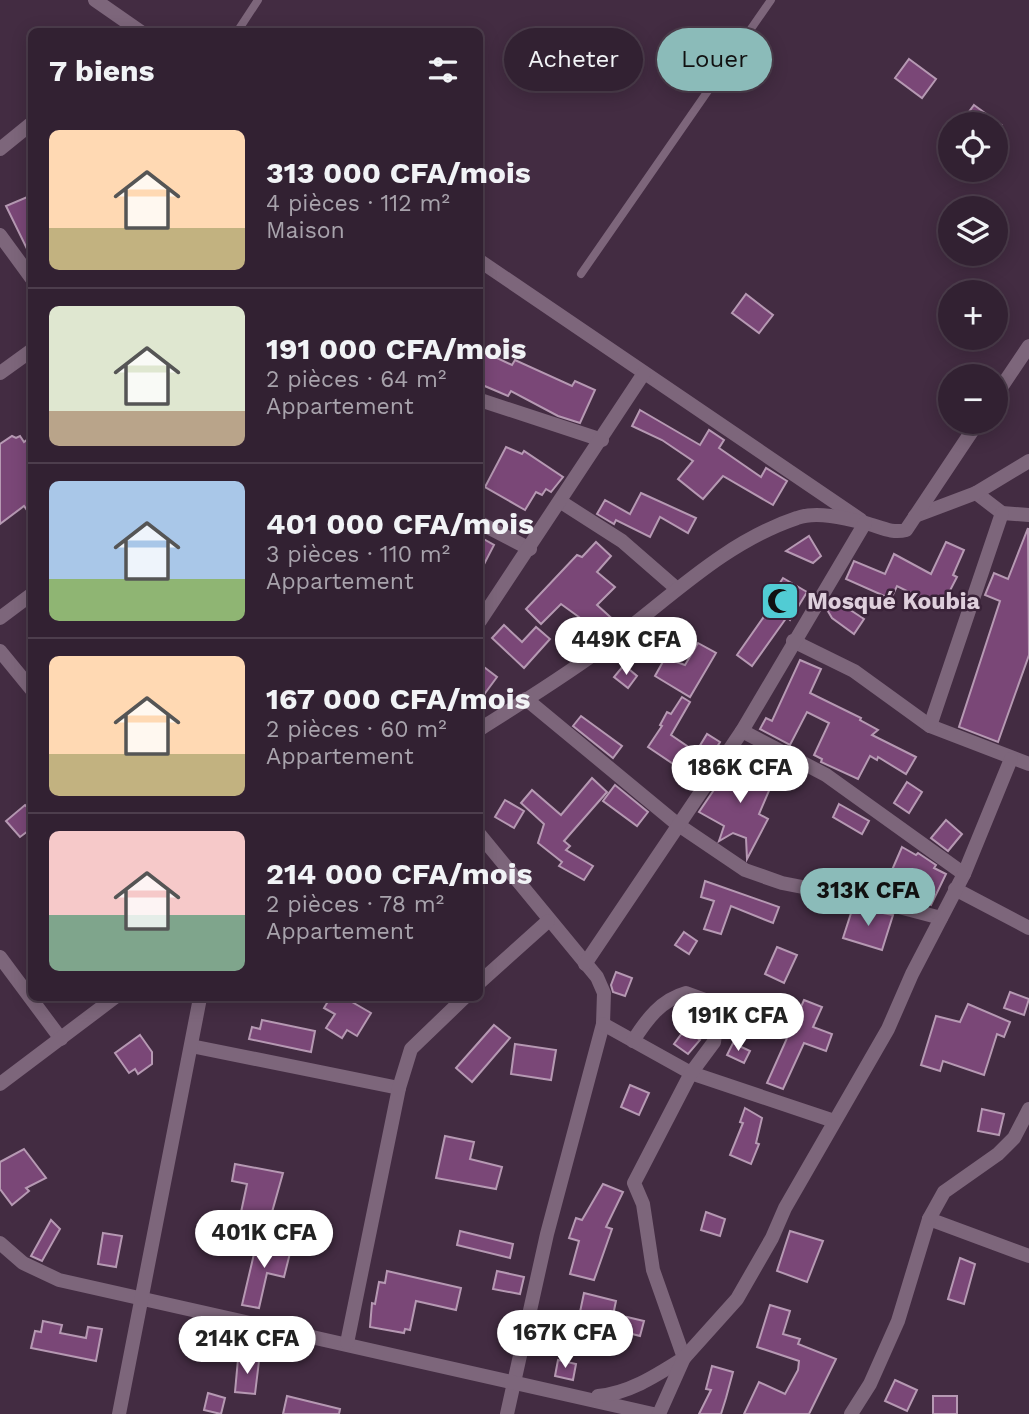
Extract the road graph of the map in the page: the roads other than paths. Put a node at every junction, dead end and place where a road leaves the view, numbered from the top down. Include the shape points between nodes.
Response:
1 (95, 0) edge
2 (258, 0) edge
3 (771, 0) edge
4 (134, 28) edge
5 (240, 28) edge
6 (28, 126) edge
7 (0, 149) edge
8 (0, 235) edge
9 (483, 263) edge
10 (28, 274) edge
11 (581, 274) dead end
12 (1029, 346) edge
13 (28, 353) edge
14 (0, 373) edge
15 (644, 373) junction
16 (1008, 377) edge
17 (483, 401) edge
18 (970, 434) edge
19 (602, 440) junction
20 (1029, 461) edge
21 (976, 493) junction
22 (561, 502) junction
23 (1002, 513) junction
24 (1029, 514) edge
25 (915, 516) junction
26 (865, 523) junction
27 (483, 525) edge
28 (530, 549) junction
29 (677, 589) junction
30 (28, 597) edge
31 (483, 617) edge
32 (0, 618) edge
33 (793, 641) junction
34 (0, 651) edge
35 (28, 685) edge
36 (526, 699) junction
37 (930, 726) junction
38 (483, 727) edge
39 (742, 731) junction
40 (1010, 758) junction
41 (1029, 764) edge
42 (677, 824) junction
43 (483, 839) edge
44 (964, 874) junction
45 (955, 890) junction
46 (941, 918) junction
47 (548, 920) junction
48 (1029, 928) edge
49 (0, 957) edge
50 (585, 964) junction
51 (483, 979) edge
52 (28, 995) edge
53 (33, 1001) edge
54 (110, 1001) edge
55 (199, 1001) edge
56 (461, 1001) edge
57 (603, 1024) junction
58 (61, 1039) junction
59 (634, 1041) junction
60 (191, 1046) junction
61 (691, 1073) junction
62 (0, 1084) edge
63 (399, 1088) junction
64 (1029, 1109) edge
65 (834, 1121) junction
66 (929, 1219) junction
67 (0, 1243) edge
68 (1029, 1256) edge
69 (142, 1296) junction
70 (346, 1343) junction
71 (684, 1358) junction
72 (514, 1382) junction
73 (586, 1398) junction
74 (119, 1414) edge
75 (507, 1414) edge
76 (653, 1414) edge
77 (659, 1414) edge
78 (851, 1414) edge

1 - 4 street
2 - 5 lane
3 - 11 lane
6 - 7 street
8 - 10 street
9 - 15 street
12 - 16 street
13 - 14 street
15 - 19 street
15 - 26 street
17 - 19 street
18 - 25 street
19 - 22 street
20 - 21 street
21 - 23 street
21 - 25 street
22 - 28 street
22 - 29 street via 622,541
23 - 24 street
23 - 37 street
25 - 26 street via 903,531
26 - 29 street via 813,514 799,517 736,548
26 - 33 street
27 - 28 street
28 - 31 street
29 - 36 street via 612,642
30 - 32 street
33 - 37 street via 854,671
33 - 39 street
34 - 35 street
36 - 38 street
36 - 42 street
37 - 40 street
39 - 42 street
39 - 44 street via 825,775
40 - 41 street
40 - 44 street
42 - 46 street via 745,870 782,883
42 - 50 street
43 - 47 street
44 - 45 street
45 - 46 street
45 - 48 street
46 - 65 street via 888,1029
47 - 50 street
47 - 51 street
49 - 52 street
50 - 57 street via 602,985
53 - 58 street
54 - 58 street
55 - 60 street
56 - 63 street via 411,1049
57 - 59 street
57 - 72 street via 547,1234
58 - 62 street
59 - 61 street
59 - 61 street via 665,1002 686,993 697,995 711,1006 718,1030
60 - 63 street
60 - 69 street
61 - 65 street
61 - 71 street via 634,1183 643,1204 653,1270
63 - 70 street
64 - 66 street via 1014,1138 944,1192
65 - 71 street via 737,1299
66 - 68 street
66 - 78 street via 898,1321
67 - 69 street via 23,1263 59,1280
69 - 70 street
69 - 74 street
70 - 72 street
71 - 73 street via 615,1394
71 - 77 street
72 - 73 street
72 - 75 street
73 - 76 street

